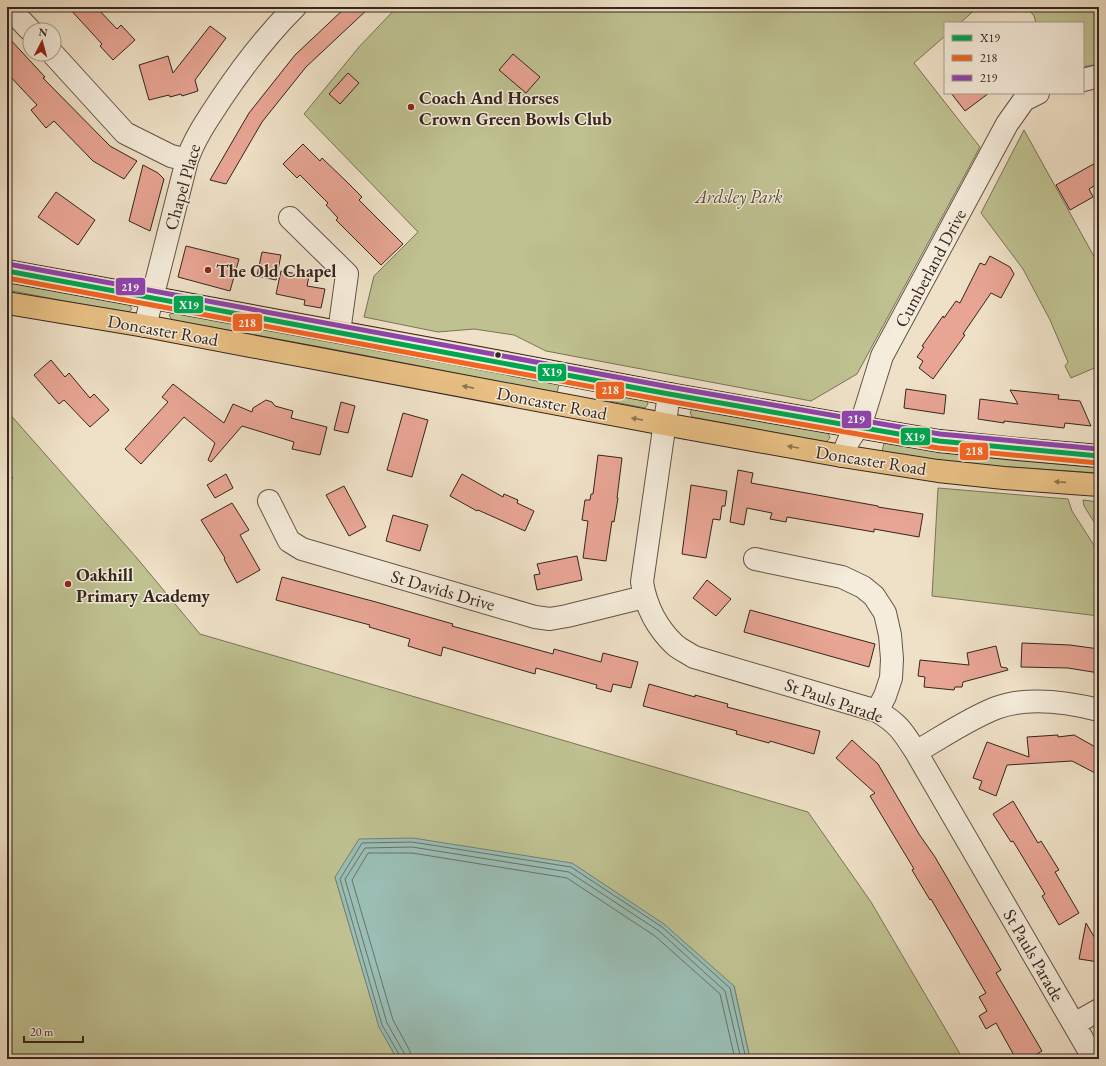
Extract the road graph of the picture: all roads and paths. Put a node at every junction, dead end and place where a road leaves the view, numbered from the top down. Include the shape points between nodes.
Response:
1 (8, 7) edge
2 (295, 7) edge
3 (22, 22) edge
4 (60, 62) edge
5 (1099, 76) edge
6 (1084, 80) edge
7 (1036, 94) edge
8 (187, 160) junction
9 (290, 218) dead end
10 (7, 271) edge
11 (152, 298) junction
12 (7, 303) edge
13 (145, 326) junction
14 (340, 332) junction
15 (669, 394) junction
16 (664, 424) junction
17 (858, 427) junction
18 (842, 456) junction
19 (1099, 456) edge
20 (1099, 485) edge
21 (269, 501) dead end
22 (755, 559) dead end
23 (644, 597) junction
24 (1099, 710) edge
25 (877, 711) junction
26 (916, 752) junction
27 (1099, 1010) edge
28 (1074, 1024) junction
29 (1094, 1059) edge

1 - 3 street
2 - 8 street, Chapel Place via 243,66 193,142
4 - 8 street via 125,133 171,156
5 - 6 street
7 - 17 street, Cumberland Drive via 1024,100 1007,124 882,356
8 - 11 street, Chapel Place
9 - 14 street via 347,274
10 - 11 highway, Doncaster Road
11 - 13 street, Chapel Place
11 - 14 highway, Doncaster Road
12 - 13 highway, Doncaster Road
16 -> 13 highway, Doncaster Road
14 - 15 highway, Doncaster Road
15 - 16 street, St Pauls Parade
15 - 17 highway, Doncaster Road
18 -> 16 highway, Doncaster Road
16 - 23 street, St Pauls Parade via 642,582
17 - 18 street, Cumberland Drive
17 - 19 highway, Doncaster Road via 939,440
20 -> 18 highway, Doncaster Road via 938,471
21 - 23 street, St Davids Drive via 289,541 302,549 535,617 561,617
22 - 25 street via 842,577 863,587 874,596 885,613 892,659 891,678
23 - 25 street, St Pauls Parade via 664,634 676,646 694,657
24 - 26 street via 1042,701 1021,702 972,719
25 - 26 street, St Pauls Parade via 891,719 902,730
26 - 28 street, St Pauls Parade
27 - 28 street
28 - 29 street, St Pauls Parade

